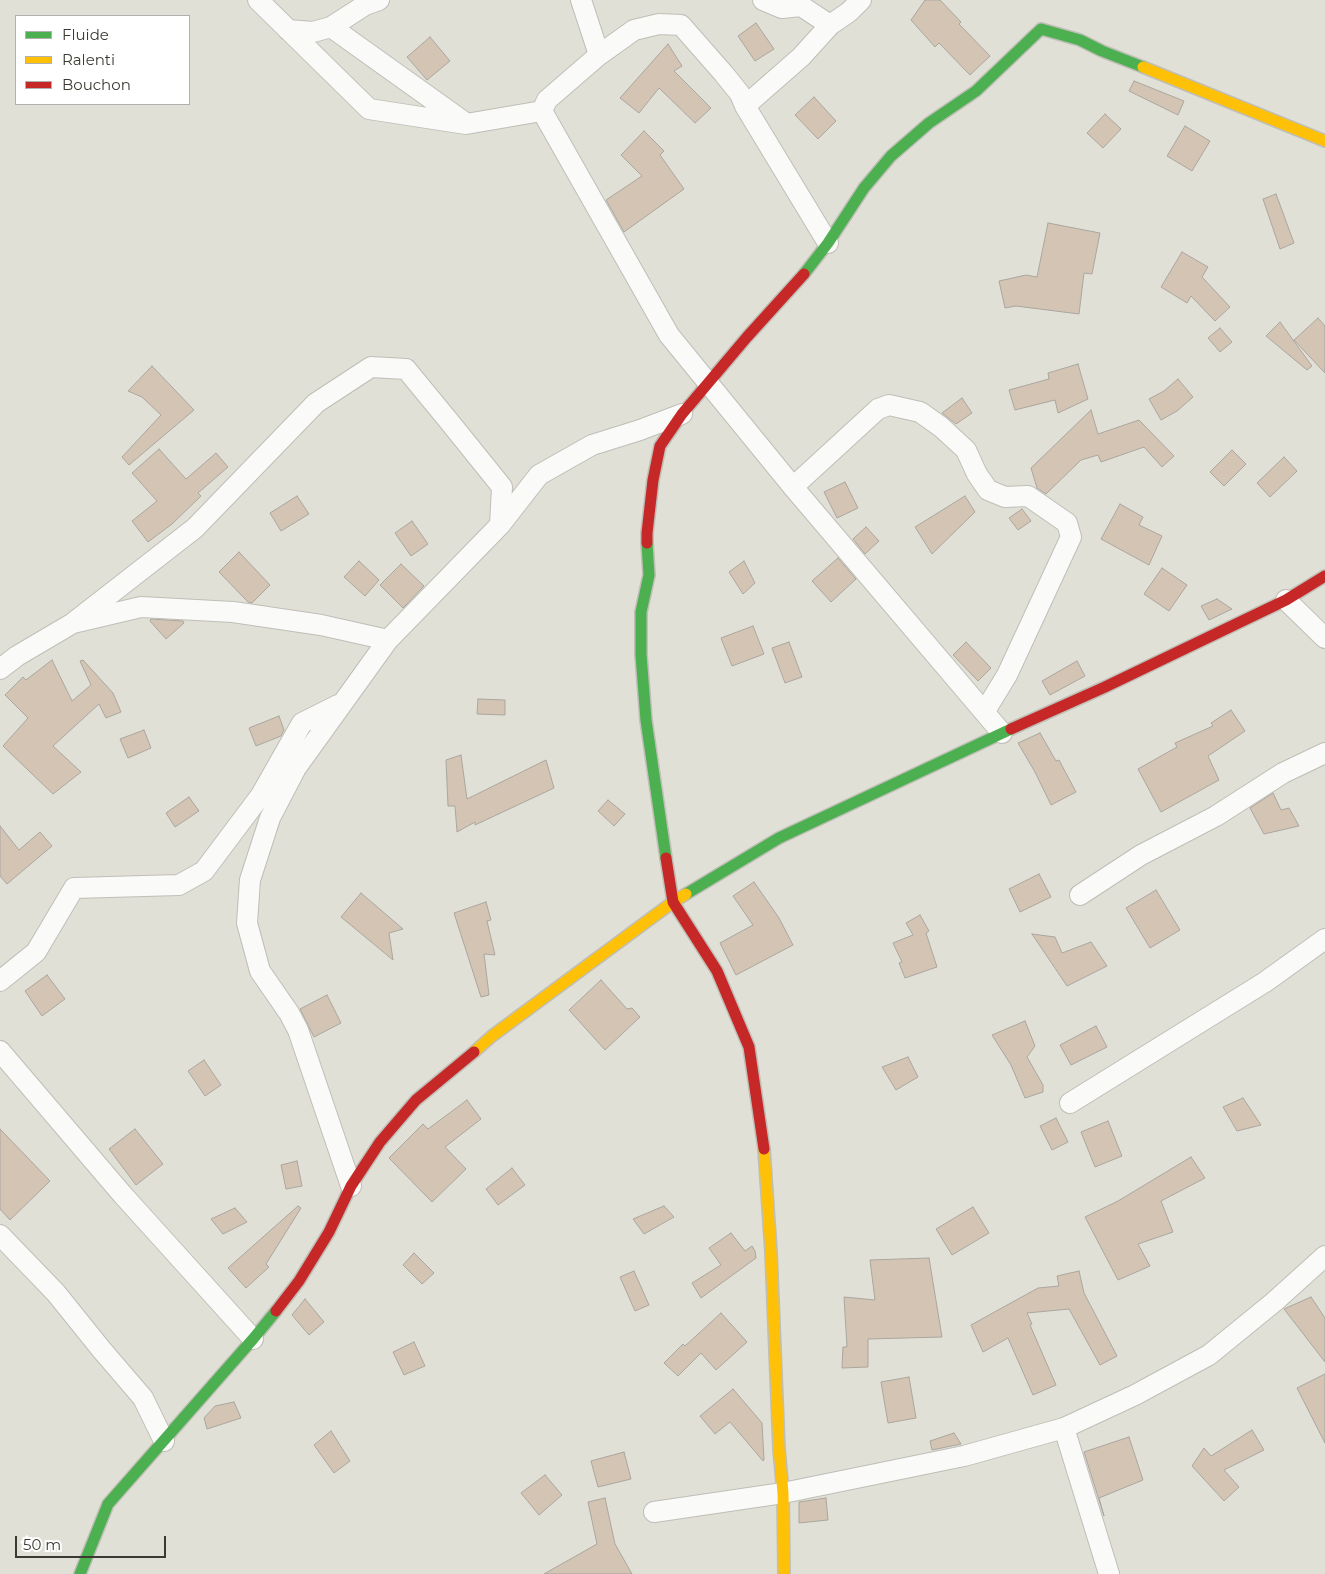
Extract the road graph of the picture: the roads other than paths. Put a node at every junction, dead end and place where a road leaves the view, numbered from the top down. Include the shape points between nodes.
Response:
1 (258, 0) edge
2 (379, 0) edge
3 (580, 0) edge
4 (763, 0) edge
5 (861, 0) edge
6 (830, 25) junction
7 (332, 27) junction
8 (288, 30) junction
9 (599, 55) junction
10 (745, 106) junction
11 (542, 111) junction
12 (466, 124) junction
13 (1325, 141) edge
14 (828, 243) junction
15 (708, 384) junction
16 (682, 414) junction
17 (793, 487) junction
18 (500, 525) junction
19 (1325, 576) edge
20 (1286, 600) junction
21 (73, 623) junction
22 (1325, 638) edge
23 (388, 640) junction
24 (0, 669) edge
25 (342, 703) junction
26 (985, 711) junction
27 (1002, 733) junction
28 (1325, 753) edge
29 (1080, 895) dead end
30 (673, 902) junction
31 (1325, 939) edge
32 (0, 981) edge
33 (0, 1051) edge
34 (1070, 1103) dead end
35 (351, 1186) junction
36 (0, 1235) edge
37 (1325, 1256) edge
38 (253, 1339) junction
39 (1064, 1428) junction
40 (164, 1440) junction
41 (783, 1493) junction
42 (654, 1512) dead end
43 (80, 1574) edge
44 (784, 1574) edge
45 (1109, 1574) edge

1 - 8 street
2 - 7 street via 364,5
3 - 9 street
4 - 6 street via 782,8 801,6
5 - 6 street
6 - 10 street via 801,57
7 - 8 street via 313,32
7 - 12 street
8 - 12 street via 369,109
9 - 10 street via 634,30 659,24 681,25 740,94
9 - 11 street via 548,100
10 - 14 street
11 - 12 street
11 - 15 street via 669,335
13 - 14 street via 1080,40 1041,29 976,91 929,123 891,156 864,188
14 - 15 street
15 - 16 street
15 - 17 street
16 - 18 street via 592,445 538,475
16 - 30 street via 660,446 653,480 647,532 649,575 641,612 640,655 646,720
17 - 26 street
17 - 26 street via 878,409 889,405 920,412 941,428 966,450 988,490 1005,497 1028,496 1067,523 1071,537 1007,675
18 - 21 street via 502,486 406,369 371,367 316,403 195,528
18 - 23 street
19 - 20 street
20 - 22 street
20 - 27 street
21 - 23 street via 141,607 233,612 321,625
21 - 24 street
23 - 25 street
25 - 32 street via 302,723 261,795 204,871 179,885 74,888 36,952
25 - 35 street via 296,768 270,818 250,880 246,923 260,971 298,1030
26 - 27 street
27 - 30 street via 779,838
28 - 29 street via 1283,773 1216,816 1140,855
30 - 35 street via 492,1036 416,1100 380,1142
30 - 41 street via 717,971 749,1047 764,1144
31 - 34 street via 1265,982
33 - 38 street via 122,1194
35 - 38 street via 329,1232 299,1281
36 - 40 street via 56,1293 143,1398
37 - 39 street via 1209,1355
38 - 40 street
39 - 41 street via 964,1456
39 - 45 street
40 - 43 street via 108,1504
41 - 42 street
41 - 44 street

